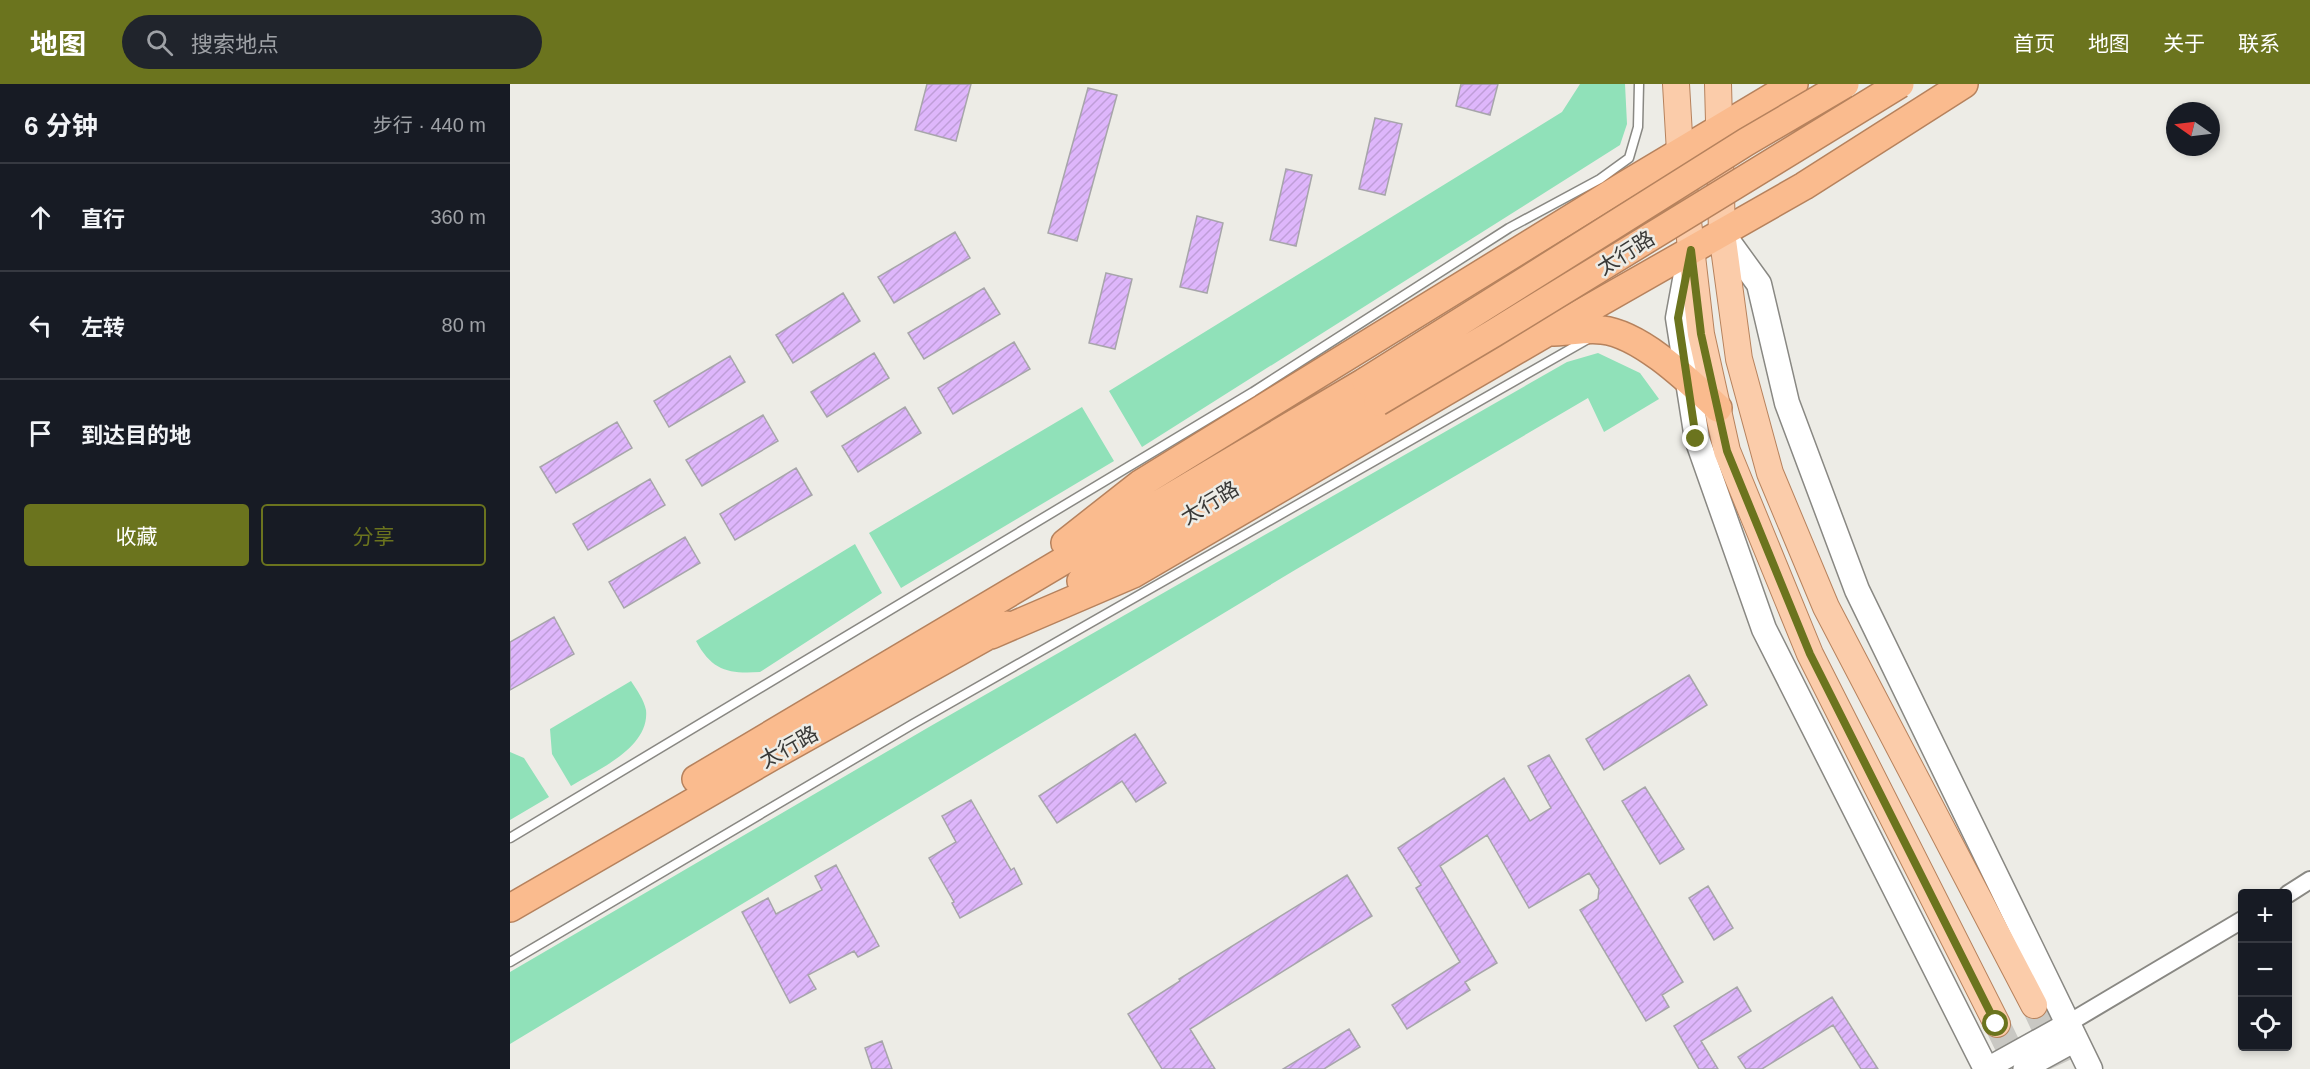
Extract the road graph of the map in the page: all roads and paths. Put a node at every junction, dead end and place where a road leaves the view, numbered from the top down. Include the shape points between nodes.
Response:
1 (1639, 84) edge
2 (1676, 84) edge
3 (1718, 84) edge
4 (1794, 84) edge
5 (1845, 84) edge
6 (1900, 84) edge
7 (1964, 84) edge
8 (1718, 130) junction
9 (1680, 152) junction
10 (1722, 233) junction
11 (1691, 250) junction
12 (1603, 330) junction
13 (1546, 333) junction
14 (1688, 380) junction
15 (1372, 391) junction
16 (1718, 408) junction
17 (980, 610) junction
18 (991, 635) junction
19 (510, 838) edge
20 (2310, 880) edge
21 (510, 889) edge
22 (2292, 891) edge
23 (510, 908) edge
24 (2238, 923) edge
25 (510, 962) edge
26 (2034, 1005) tunnel mouth
27 (1996, 1024) tunnel mouth
28 (2071, 1032) junction
29 (1986, 1069) edge
30 (2024, 1069) edge
31 (2090, 1069) edge

1 - 19 lane via 1638,127 1629,158 1600,179 1509,228 1243,398
2 - 9 main road
3 - 8 main road
4 - 8 highway
5 - 15 highway, 太行路, bridge via 1746,142
6 - 15 highway, 太行路, bridge via 1494,333
7 - 10 highway
8 - 9 highway
8 - 10 main road
9 - 11 main road
9 - 17 highway via 1140,484
10 - 11 highway
10 - 26 main road via 1739,359 1770,473 1826,606
10 - 28 main road via 1759,284 1787,403 1857,590
11 - 13 highway
11 - 14 main road via 1678,318
11 - 16 main road via 1701,334
12 - 13 highway
12 - 14 highway via 1634,342
12 - 25 lane via 923,718
13 - 18 highway via 1133,574
14 - 16 highway
14 - 29 main road via 1696,439 1764,629
15 - 17 highway, 太行路
15 - 18 highway, 太行路
16 - 27 main road via 1727,451 1810,654
17 - 21 highway, 太行路
18 - 23 highway, 太行路
20 - 22 street
24 - 28 street
28 - 29 street
28 - 30 street
28 - 31 main road

